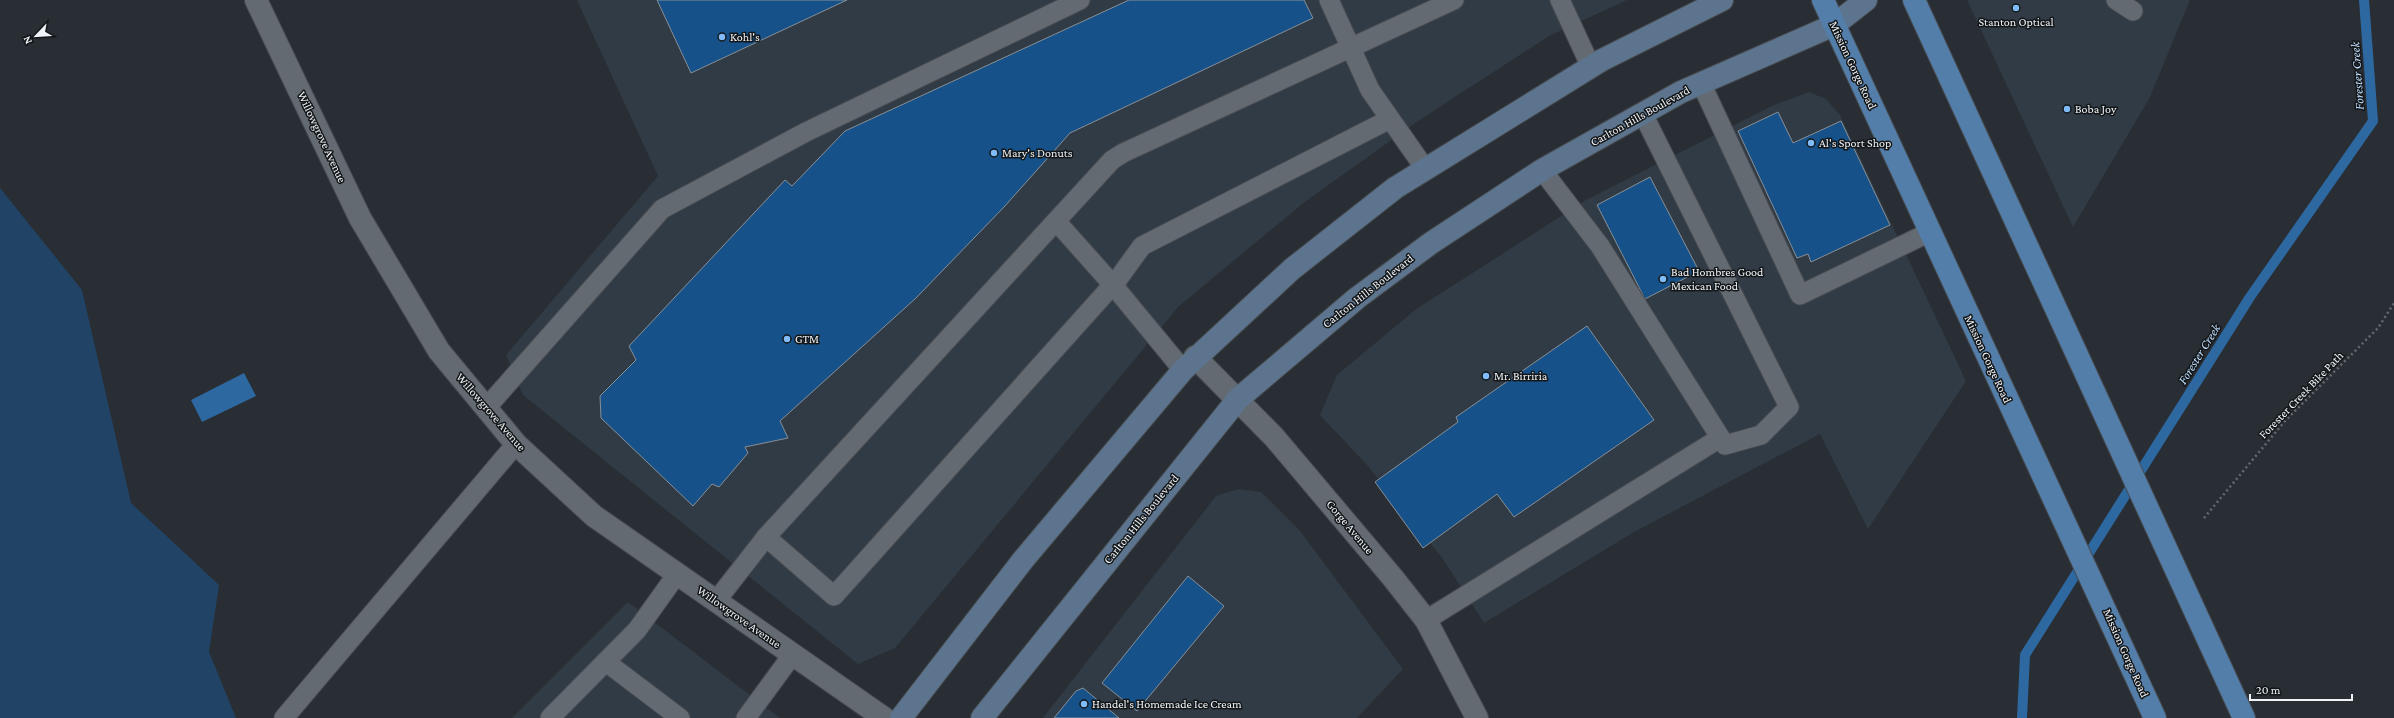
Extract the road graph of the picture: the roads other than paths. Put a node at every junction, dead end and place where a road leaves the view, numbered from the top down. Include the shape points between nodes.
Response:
1 (256, 0) edge
2 (1080, 0) edge
3 (1329, 0) edge
4 (1454, 0) edge
5 (1560, 0) edge
6 (1722, 0) edge
7 (1823, 0) edge
8 (1866, 0) edge
9 (1914, 0) edge
10 (2116, 0) edge
11 (2133, 11) dead end
12 (1834, 25) junction
13 (1351, 48) junction
14 (1591, 67) junction
15 (1701, 83) junction
16 (1644, 114) junction
17 (1390, 119) junction
18 (1426, 170) junction
19 (1542, 170) junction
20 (1056, 221) junction
21 (1930, 232) junction
22 (1113, 285) junction
23 (1189, 363) junction
24 (1238, 399) junction
25 (486, 408) junction
26 (1720, 438) junction
27 (516, 444) junction
28 (766, 536) junction
29 (677, 574) junction
30 (716, 601) junction
31 (1426, 620) junction
32 (793, 654) junction
33 (606, 662) junction
34 (284, 718) edge
35 (550, 718) edge
36 (680, 718) edge
37 (746, 718) edge
38 (884, 718) edge
39 (901, 718) edge
40 (982, 718) edge
41 (1477, 718) edge
42 (2156, 718) edge
43 (2244, 718) edge

1 - 25 street, Willowgrove Avenue via 360,218 438,351
2 - 25 lane via 806,132 662,209
3 - 13 lane
4 - 13 lane
5 - 14 lane
6 - 14 main road
7 - 12 main road, Mission Gorge Road
8 - 12 main road, Carlton Hills Boulevard
9 - 43 main road
10 - 11 lane
12 - 15 main road, Carlton Hills Boulevard
12 - 21 main road, Mission Gorge Road
13 - 17 lane via 1370,90
13 - 20 lane via 1122,153 1102,170
14 - 18 main road
15 - 16 main road, Carlton Hills Boulevard
15 - 21 lane via 1800,295
16 - 19 main road, Carlton Hills Boulevard
16 - 26 lane via 1789,406 1761,435 1725,445
17 - 18 lane
17 - 22 lane via 1142,246
18 - 23 main road via 1395,188 1292,269
19 - 24 main road, Carlton Hills Boulevard via 1431,244 1357,298
19 - 26 lane via 1600,246
20 - 22 lane
20 - 28 lane
21 - 42 main road, Mission Gorge Road
22 - 23 lane
22 - 28 lane via 834,596
23 - 24 street, Gorge Avenue
23 - 39 main road via 1023,560
24 - 31 street, Gorge Avenue via 1288,453
24 - 40 main road, Carlton Hills Boulevard
25 - 27 street, Willowgrove Avenue
26 - 31 lane
27 - 29 street, Willowgrove Avenue via 594,516
27 - 34 lane
28 - 30 lane
29 - 30 street, Willowgrove Avenue
29 - 33 lane via 637,630
30 - 32 street, Willowgrove Avenue
31 - 41 street, Gorge Avenue
32 - 37 lane
32 - 38 street, Willowgrove Avenue
33 - 35 lane
33 - 36 lane

